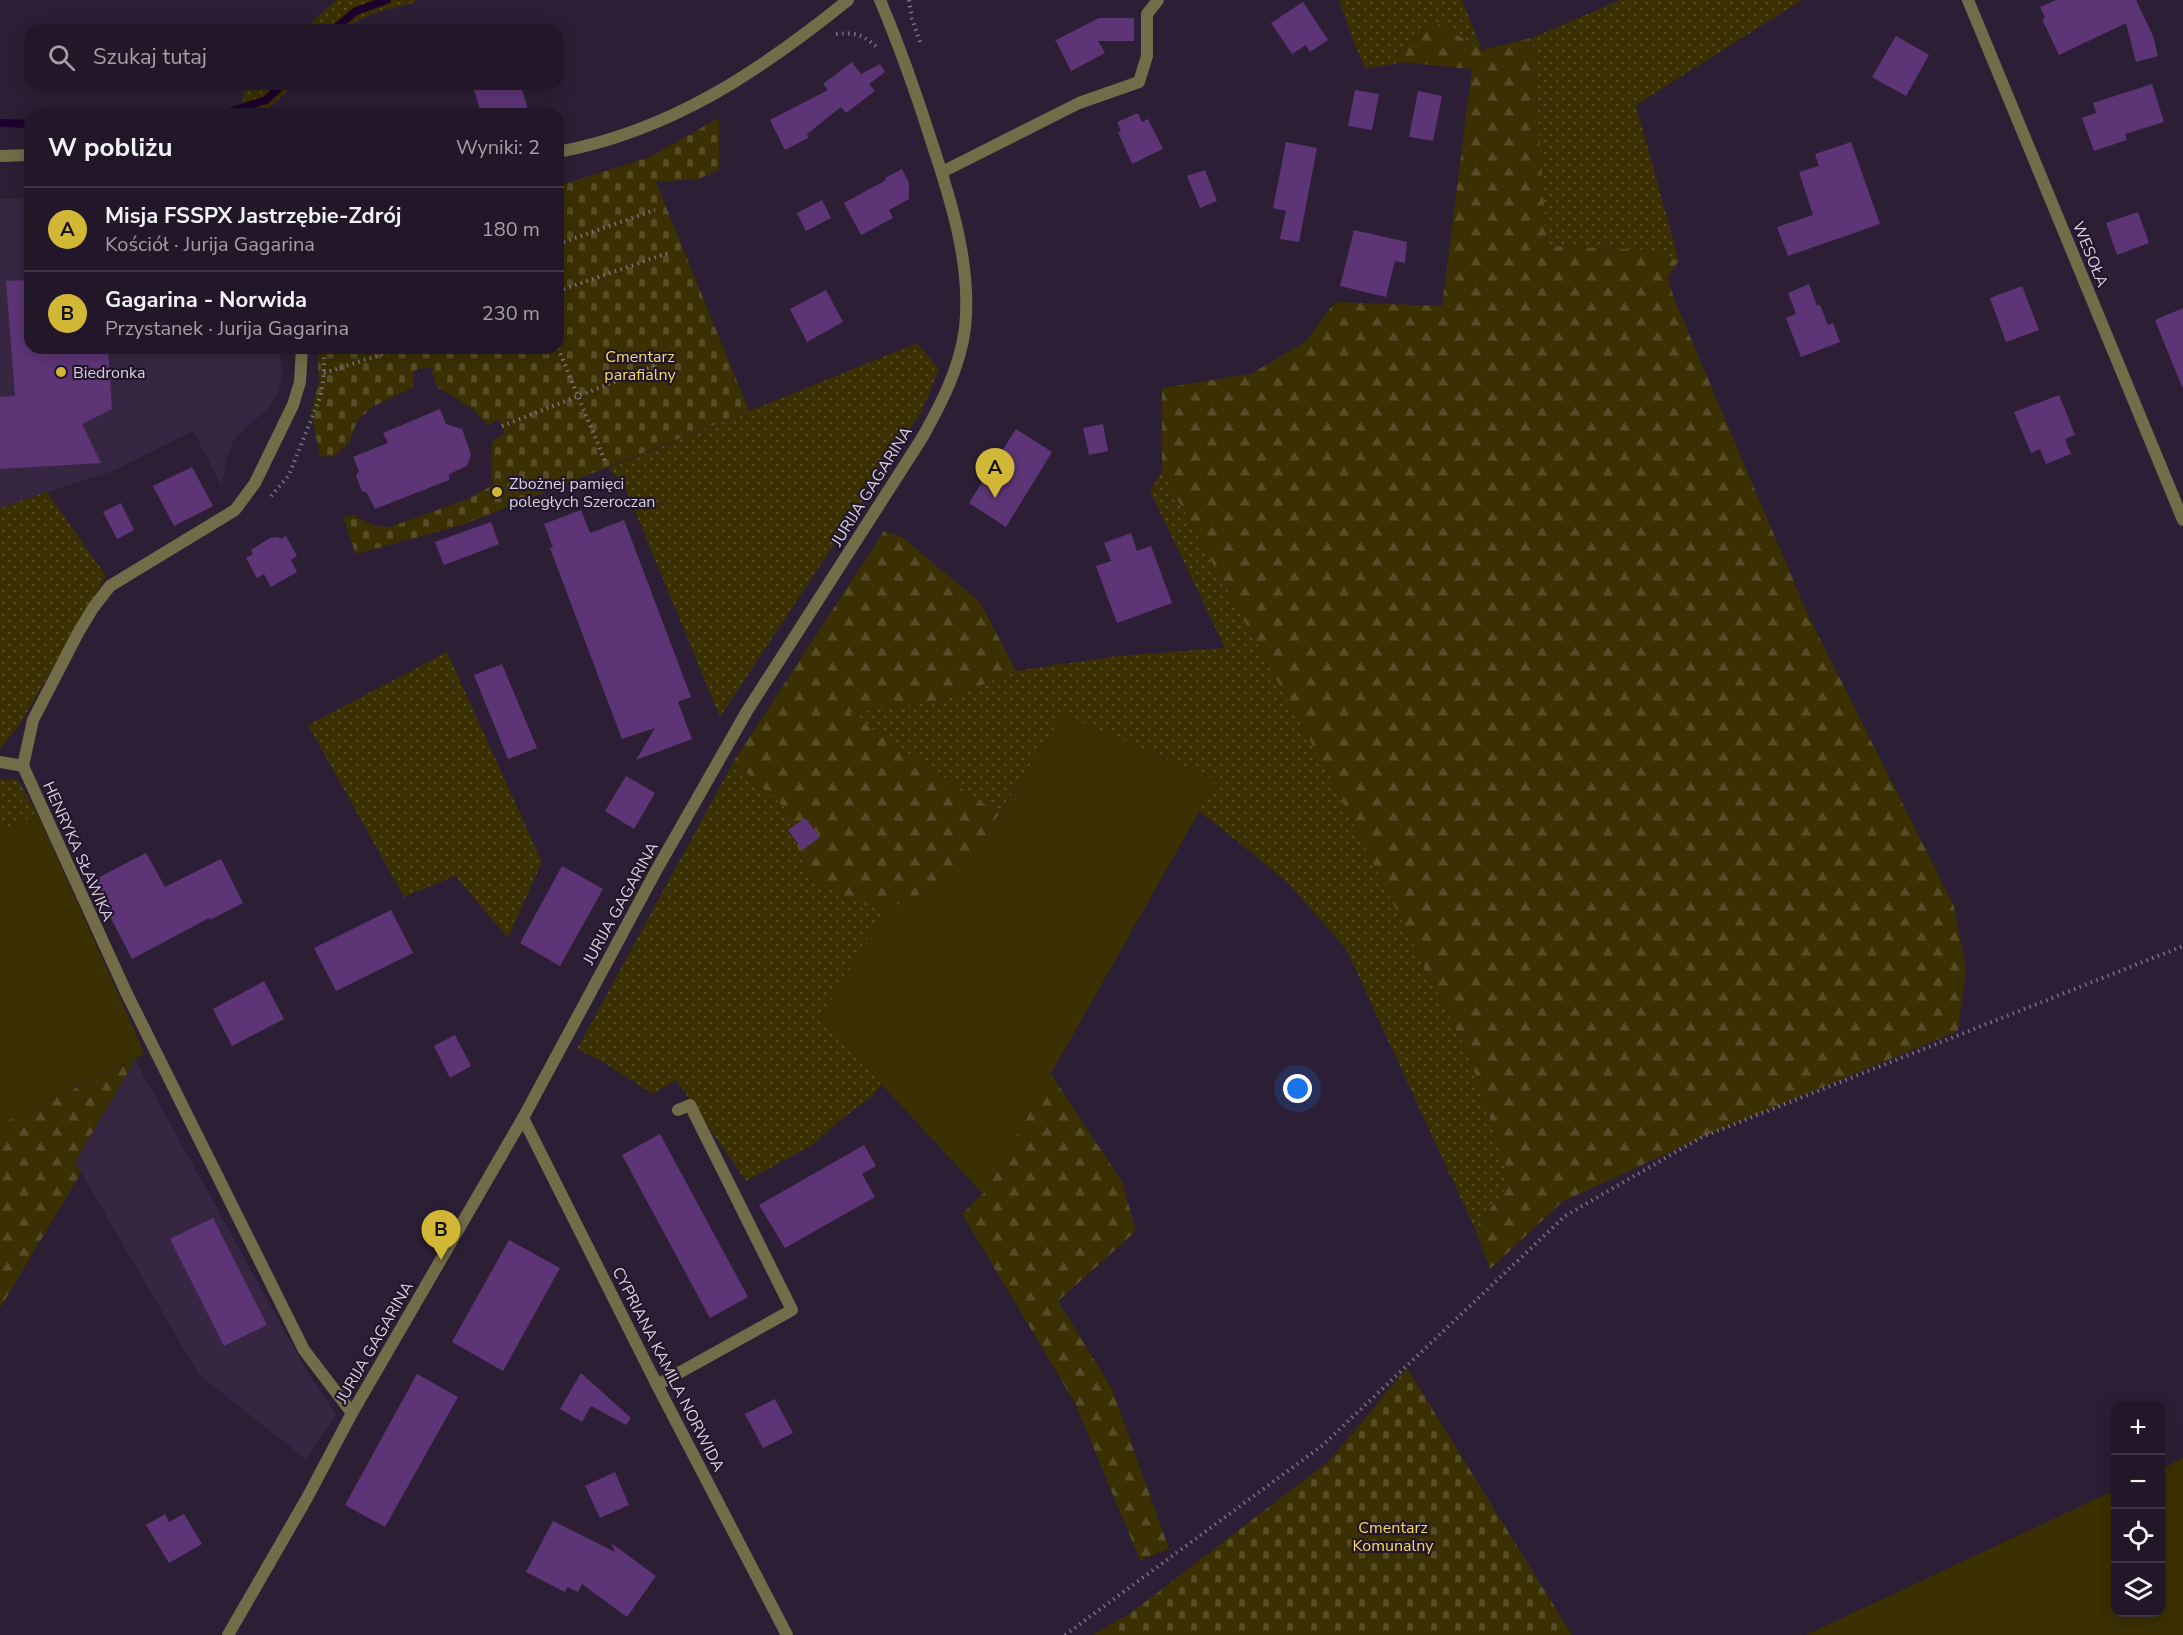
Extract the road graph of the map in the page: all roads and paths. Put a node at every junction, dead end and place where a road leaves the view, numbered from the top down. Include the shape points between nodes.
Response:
1 (848, 0) edge
2 (880, 0) edge
3 (909, 0) edge
4 (1158, 0) edge
5 (1968, 0) edge
6 (828, 38) dead end
7 (903, 53) junction
8 (564, 150) edge
9 (24, 155) edge
10 (0, 156) edge
11 (942, 172) junction
12 (655, 210) dead end
13 (564, 242) edge
14 (671, 252) dead end
15 (564, 289) edge
16 (302, 354) edge
17 (383, 354) edge
18 (560, 354) edge
19 (657, 365) dead end
20 (324, 373) dead end
21 (577, 396) junction
22 (502, 426) dead end
23 (605, 461) dead end
24 (2183, 520) edge
25 (0, 762) edge
26 (23, 766) junction
27 (2183, 946) edge
28 (678, 1110) dead end
29 (523, 1118) junction
30 (657, 1385) junction
31 (352, 1413) junction
32 (228, 1635) edge
33 (787, 1635) edge
34 (1065, 1635) edge

1 - 8 street via 752,73 684,111 631,133
2 - 7 street, JURIJA GAGARINA
3 - 7 path via 921,48
4 - 11 street via 1147,14 1147,56 1140,82 1079,103
5 - 24 street, WESOŁA
6 - 7 path via 853,32 881,49 885,62
7 - 11 street, JURIJA GAGARINA
9 - 10 street
11 - 29 street, JURIJA GAGARINA via 965,274 966,302 959,354 941,404 747,711
12 - 13 path
14 - 15 path
16 - 26 street via 300,382 293,405 255,483 235,510 110,586 78,633 33,720
17 - 20 path
18 - 21 path
19 - 21 path
21 - 22 path
21 - 23 path
25 - 26 street
26 - 31 street, HENRYKA SŁAWIKA via 126,992 304,1350
27 - 34 path via 1702,1137 1565,1216 1323,1445
28 - 30 street via 690,1105 792,1310
29 - 30 street, CYPRIANA KAMILA NORWIDA
29 - 31 street, JURIJA GAGARINA
30 - 33 street, CYPRIANA KAMILA NORWIDA
31 - 32 street, JURIJA GAGARINA

